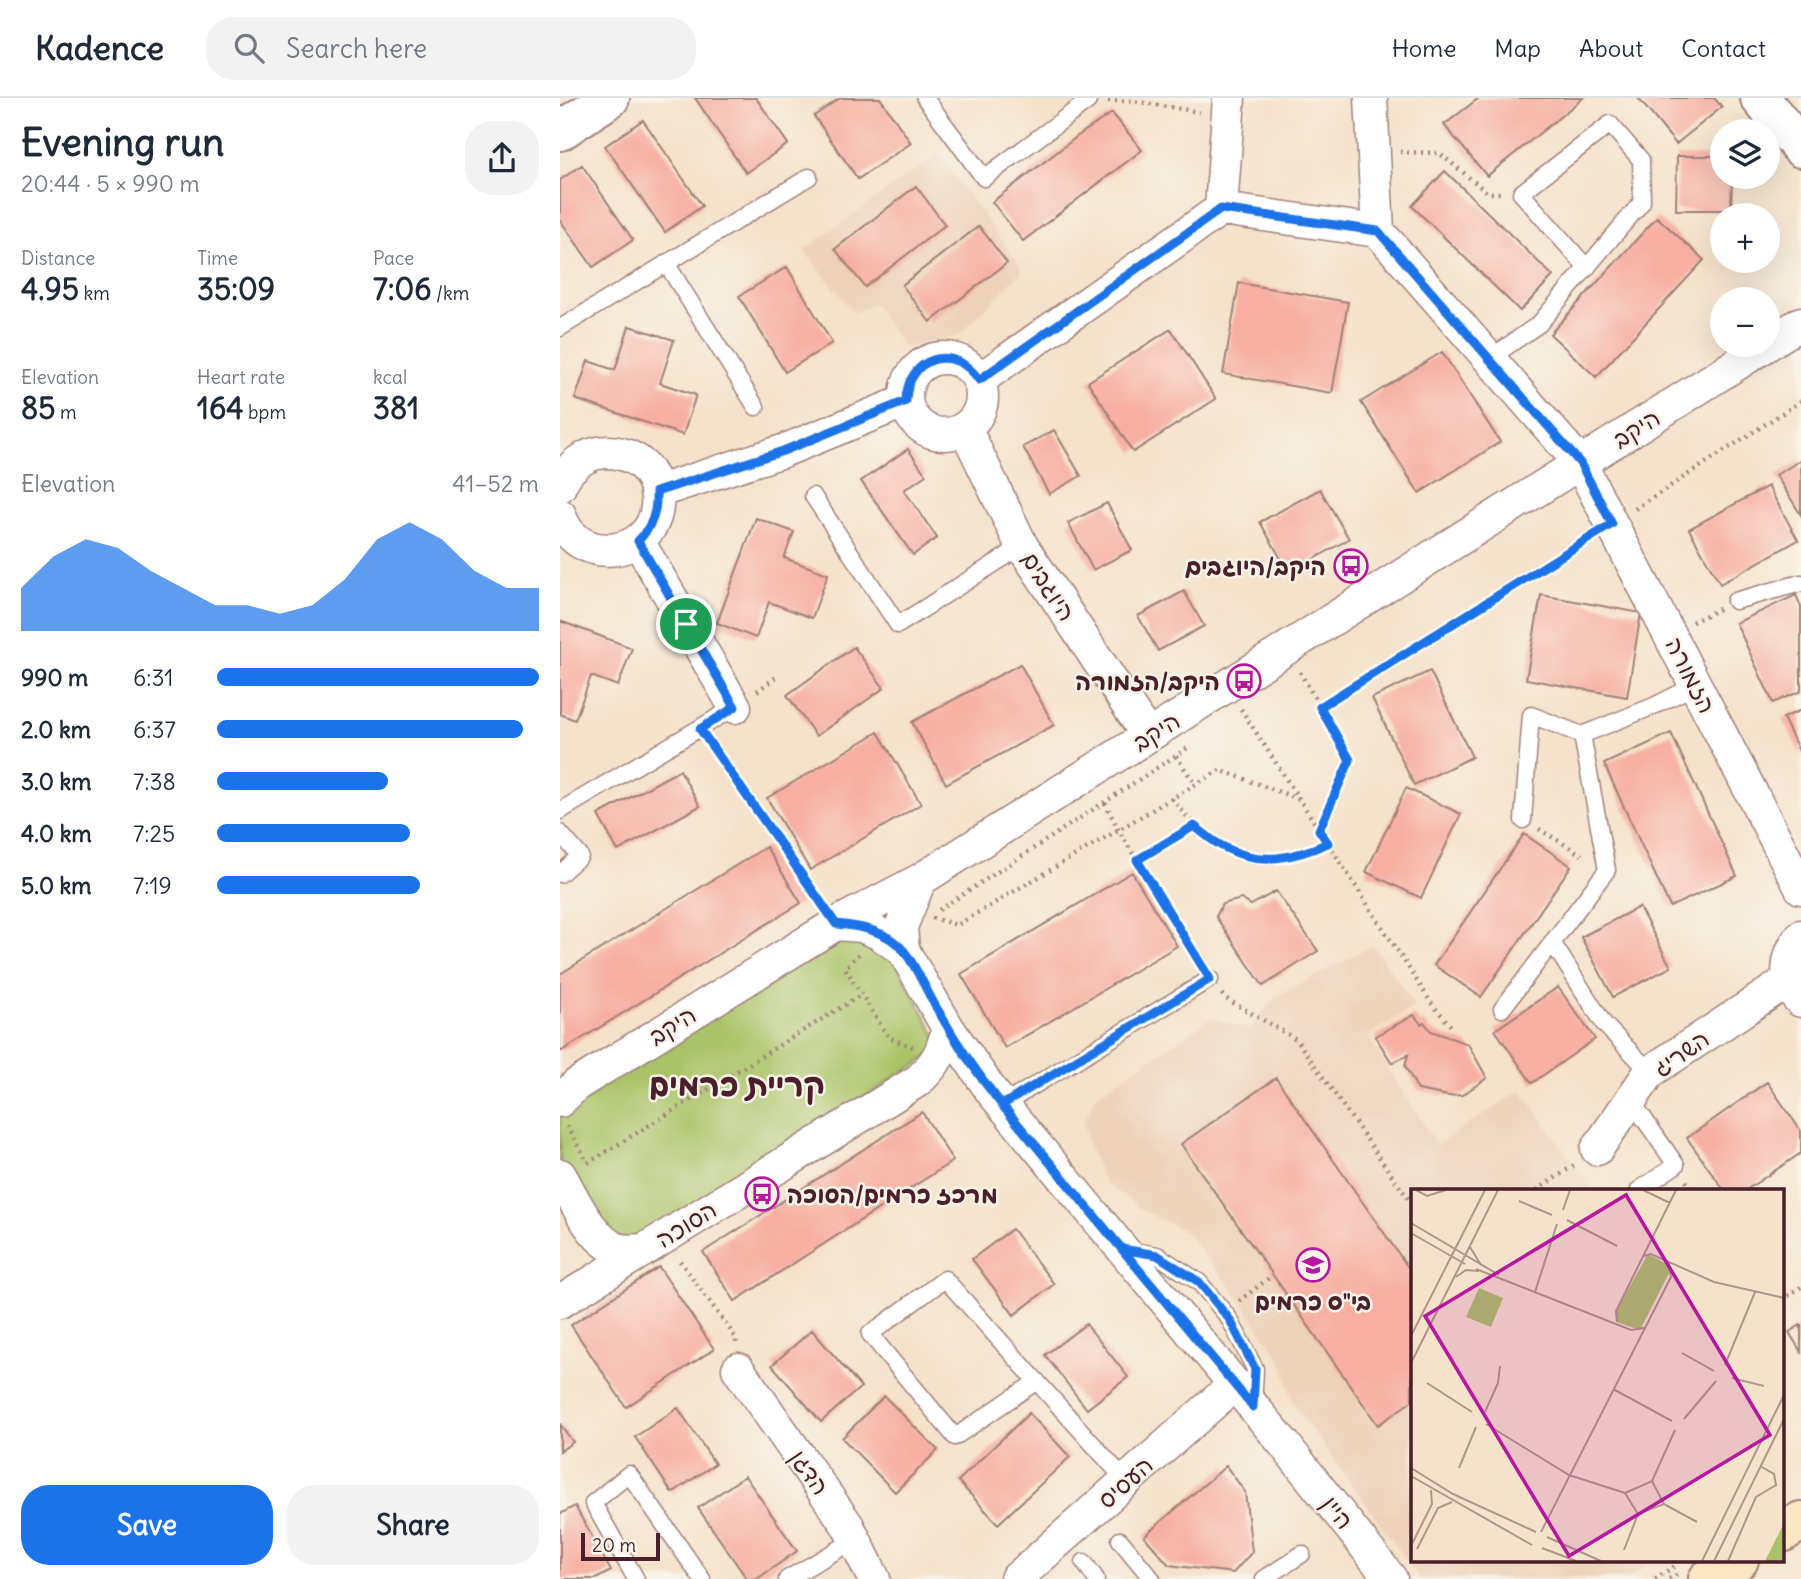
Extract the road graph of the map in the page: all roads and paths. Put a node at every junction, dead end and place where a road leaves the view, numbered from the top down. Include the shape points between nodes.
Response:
1 (610, 98) edge
2 (925, 98) edge
3 (1371, 98) edge
4 (1760, 98) edge
5 (1087, 99) edge
6 (1229, 107) edge
7 (560, 131) edge
8 (1801, 148) edge
9 (1374, 152) junction
10 (809, 177) dead end
11 (1521, 192) junction
12 (1221, 209) junction
13 (1378, 231) junction
14 (666, 262) junction
15 (1587, 268) junction
16 (1800, 323) edge
17 (560, 328) edge
18 (1780, 336) edge
19 (1747, 357) edge
20 (1489, 359) junction
21 (979, 380) junction
22 (906, 401) junction
23 (1801, 401) edge
24 (756, 407) dead end
25 (965, 428) junction
26 (1580, 463) junction
27 (565, 465) edge
28 (656, 492) junction
29 (813, 496) dead end
30 (1612, 524) junction
31 (564, 533) edge
32 (638, 541) junction
33 (1022, 546) junction
34 (1801, 583) edge
35 (1735, 601) joint
36 (1669, 633) junction
37 (1299, 671) dead end
38 (1696, 685) junction
39 (735, 707) joint
40 (1320, 707) junction
41 (1240, 708) dead end
42 (700, 729) junction
43 (1153, 733) junction
44 (1582, 735) junction
45 (1176, 757) junction
46 (1195, 785) junction
47 (1172, 799) junction
48 (1299, 799) junction
49 (1105, 803) junction
50 (560, 811) edge
51 (1523, 820) joint
52 (1194, 826) junction
53 (1319, 830) junction
54 (1119, 831) junction
55 (560, 833) edge
56 (1328, 843) junction
57 (1137, 860) junction
58 (1607, 870) junction
59 (560, 874) edge
60 (920, 880) junction
61 (1801, 888) edge
62 (836, 924) junction
63 (1801, 936) edge
64 (892, 942) junction
65 (1552, 942) junction
66 (1210, 979) junction
67 (1795, 990) edge
68 (862, 995) junction
69 (1502, 1009) dead end
70 (1451, 1026) dead end
71 (944, 1042) junction
72 (1650, 1072) junction
73 (919, 1080) junction
74 (565, 1092) edge
75 (997, 1098) junction
76 (1631, 1100) junction
77 (1586, 1157) joint
78 (574, 1169) edge
79 (1540, 1189) edge
80 (1642, 1189) edge
81 (1411, 1203) edge
82 (587, 1221) junction
83 (654, 1244) junction
84 (1122, 1249) junction
85 (1273, 1275) dead end
86 (1801, 1287) edge
87 (570, 1296) edge
88 (1784, 1299) edge
89 (1224, 1312) junction
90 (738, 1369) joint
91 (1037, 1381) junction
92 (1244, 1396) junction
93 (1285, 1445) junction
94 (1126, 1481) junction
95 (1801, 1521) edge
96 (1784, 1532) edge
97 (855, 1540) junction
98 (1120, 1540) dead end
99 (1302, 1554) dead end
100 (1084, 1562) dead end
101 (1682, 1562) edge
102 (1736, 1562) edge
103 (636, 1579) edge
104 (702, 1579) edge
105 (788, 1579) edge
106 (874, 1579) edge
107 (1016, 1579) edge
108 (1096, 1579) edge
109 (1152, 1579) edge
110 (1264, 1579) edge
111 (1363, 1579) edge
112 (1391, 1579) edge
113 (1655, 1579) edge
114 (1708, 1579) edge

1 - 7 street
2 - 5 lane via 984,178
3 - 9 street
4 - 8 street
5 - 6 path
6 - 12 street
9 - 11 path via 1439,153 1488,192
9 - 13 street
10 - 14 lane
11 - 15 lane
11 - 15 lane via 1610,124 1642,160 1642,202
12 - 13 street
12 - 21 street
13 - 20 street, הזמורה
14 - 17 lane
14 - 24 lane
15 - 20 lane via 1539,324
16 - 18 street, היקב
19 - 26 street, היקב
20 - 26 street, הזמורה
21 - 22 street via 962,362 939,358 927,362 910,378
21 - 25 street via 982,401 974,421
22 - 25 street via 910,414 928,431 954,434
22 - 28 street via 783,451
23 - 30 path
25 - 33 street, היוגבים
26 - 30 street, הזמורה
26 - 43 street, היקב
27 - 28 street via 599,452 624,454 650,476
28 - 32 street via 654,519
29 - 33 lane via 898,625
30 - 36 street, הזמורה
30 - 40 path
31 - 32 street via 597,550 618,549
32 - 39 street
33 - 43 street, היוגבים
34 - 35 lane
35 - 36 path
36 - 38 street, הזמורה
37 - 40 path
38 - 44 lane
38 - 61 street, הזמורה
39 - 42 lane
40 - 53 path via 1350,760
41 - 48 path
42 - 50 lane
42 - 62 path
43 - 45 path
43 - 60 street, היקב
44 - 51 lane via 1531,715
44 - 58 lane
45 - 46 path
45 - 49 path
46 - 47 path
46 - 48 path via 1220,770
47 - 52 path
47 - 54 path
48 - 53 path
49 - 54 path
49 - 54 path via 928,917 957,925
51 - 58 path
52 - 56 path via 1225,848 1256,858 1302,854
52 - 57 path
53 - 56 path
54 - 57 path
55 - 59 lane via 580,856
56 - 70 path
57 - 66 path
58 - 65 lane
60 - 62 street, היקב
60 - 64 street
62 - 64 street via 862,926
62 - 74 street, היקב
63 - 67 street via 1788,962
64 - 68 path via 845,968
64 - 71 street, היין
65 - 69 lane
65 - 72 lane via 1604,1024
66 - 75 lane
66 - 81 path via 1225,998 1296,1039
67 - 72 street, השריג
68 - 71 path via 890,1038
68 - 78 path
71 - 73 street, הסוכה via 936,1064
71 - 75 street, היין
72 - 76 street, השריג
73 - 75 street via 964,1081
73 - 83 street, הסוכה
75 - 84 street, היין
76 - 77 street, השריג
76 - 80 lane via 1676,1165
77 - 79 path
78 - 82 street
82 - 83 street via 604,1243 620,1250
82 - 87 street via 593,1257
83 - 87 street, הסוכה
83 - 90 path via 736,1338
84 - 89 lane via 1157,1255 1199,1282
84 - 92 street, היין
85 - 89 path
86 - 88 path
89 - 92 lane via 1255,1369
90 - 97 street, הדגן
91 - 91 lane via 945,1279 870,1334 955,1437
91 - 94 lane
92 - 93 street, היין
92 - 94 street, העסיס
93 - 111 street, היין
93 - 112 street, היין
94 - 107 street, העסיס
95 - 96 main road
97 - 105 lane
97 - 106 street, הדגן
98 - 109 lane
99 - 110 lane
100 - 108 lane
101 - 113 path
102 - 114 main road
103 - 104 lane via 593,1503 629,1474

